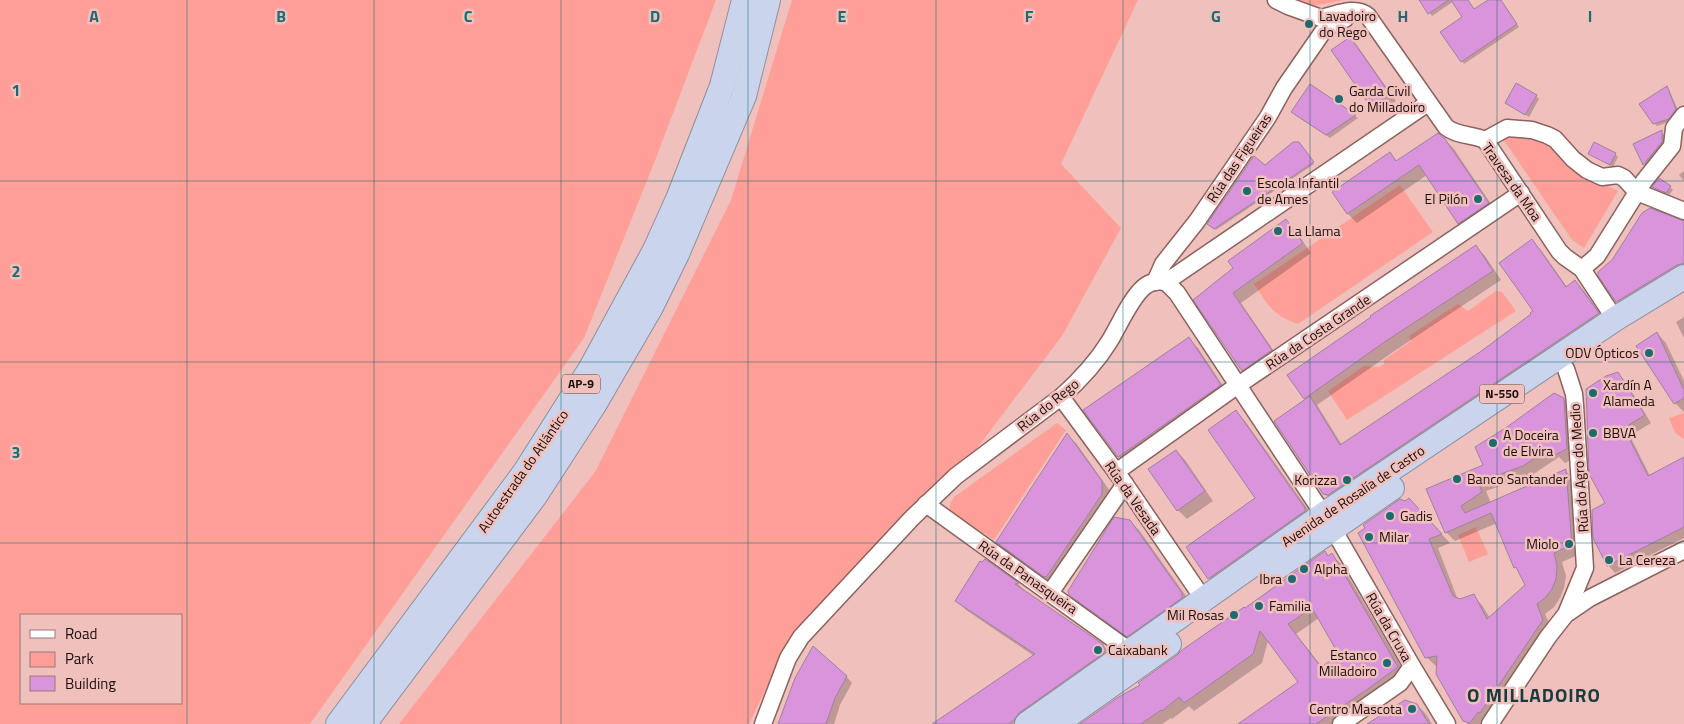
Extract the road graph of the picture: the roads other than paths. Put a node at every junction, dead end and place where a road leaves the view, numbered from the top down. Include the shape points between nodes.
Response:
1 (744, 0) edge
2 (768, 0) edge
3 (1276, 0) edge
4 (1321, 26) junction
5 (1428, 103) junction
6 (1684, 115) edge
7 (1485, 140) junction
8 (1638, 192) junction
9 (1521, 194) junction
10 (1684, 210) edge
11 (1582, 269) junction
12 (1684, 277) edge
13 (1160, 282) junction
14 (1684, 293) edge
15 (1615, 318) junction
16 (1566, 369) junction
17 (1238, 385) junction
18 (1061, 397) junction
19 (1120, 478) junction
20 (926, 504) junction
21 (1328, 522) junction
22 (1684, 550) edge
23 (1585, 568) junction
24 (1608, 589) junction
25 (1050, 593) junction
26 (1204, 600) junction
27 (1566, 614) junction
28 (1130, 651) junction
29 (1412, 666) junction
30 (338, 724) edge
31 (364, 724) edge
32 (763, 724) edge
33 (1027, 724) edge
34 (1056, 724) edge
35 (1341, 724) edge
36 (1447, 724) edge
37 (1490, 724) edge

1 - 30 highway, Autoestrada do Atlántico / AP-9 via 722,86 678,200 655,250 591,368 525,472
2 - 31 highway, Autoestrada do Atlántico / AP-9 via 744,96 651,307 594,405 535,496
3 - 4 street
4 - 5 street, Travesa da Moa via 1351,11 1364,13
4 - 13 street, Rúa das Figueiras via 1268,117 1197,222 1163,264
5 - 7 street, Travesa da Moa via 1451,131
5 - 13 street, Rúa do Rego
6 - 8 street via 1674,128 1672,146
7 - 8 street via 1508,128 1547,135 1587,170 1602,176 1618,175
7 - 9 street, Travesa da Moa
8 - 10 street
8 - 11 street via 1597,256
9 - 11 street, Travesa da Moa via 1559,251
9 - 17 street, Rúa da Costa Grande
11 - 15 street, Travesa da Moa
12 - 15 highway, Avenida de Rosalía de Castro / N-550
13 - 17 street via 1177,293
13 - 18 street, Rúa do Rego via 1150,283 1140,291 1100,355
14 - 16 highway, Avenida de Rosalía de Castro / N-550
15 - 21 highway, Avenida de Rosalía de Castro / N-550
16 - 21 highway, Avenida de Rosalía de Castro / N-550
16 - 23 street, Rúa do Agro do Medio via 1574,399
17 - 19 street, Rúa da Costa Grande
17 - 21 street
18 - 19 street, Rúa da Vesada
18 - 20 street, Rúa do Rego via 956,476
19 - 25 street, Rúa da Costa Grande via 1113,500
19 - 26 street, Rúa da Vesada
20 - 25 street, Rúa da Panasqueira
20 - 32 street, Rúa do Rego via 801,637 788,658
21 - 26 highway, Avenida de Rosalía de Castro / N-550
21 - 29 street, Rúa da Cruxa
21 - 34 highway, Avenida de Rosalía de Castro / N-550
22 - 24 street
23 - 24 street
23 - 27 street, Rúa do Agro do Medio
24 - 27 street
25 - 28 street, Rúa da Panasqueira
26 - 28 highway, Avenida de Rosalía de Castro / N-550
27 - 37 street, Rúa do Agro do Medio
28 - 33 highway, Avenida de Rosalía de Castro / N-550
29 - 35 street via 1400,683
29 - 36 street, Rúa da Cruxa

